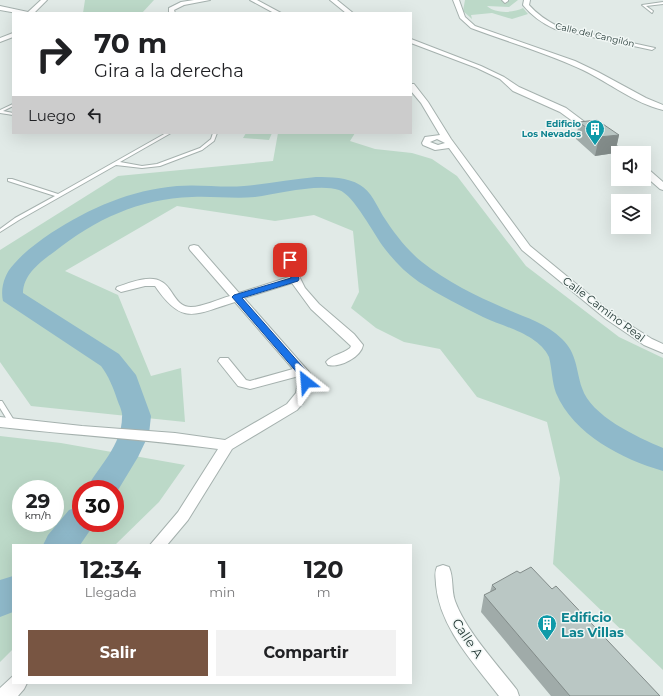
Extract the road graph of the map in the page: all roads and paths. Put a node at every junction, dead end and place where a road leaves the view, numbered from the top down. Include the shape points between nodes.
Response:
1 (44, 0) edge
2 (207, 0) edge
3 (253, 0) edge
4 (332, 0) edge
5 (456, 0) edge
6 (527, 0) edge
7 (663, 3) edge
8 (0, 8) edge
9 (21, 12) edge
10 (32, 12) edge
11 (172, 12) edge
12 (276, 12) edge
13 (349, 12) edge
14 (652, 12) dead end
15 (12, 35) edge
16 (0, 40) edge
17 (412, 40) edge
18 (652, 48) dead end
19 (412, 87) edge
20 (12, 106) edge
21 (663, 108) edge
22 (12, 114) edge
23 (437, 124) junction
24 (167, 134) edge
25 (215, 134) edge
26 (448, 142) junction
27 (429, 144) junction
28 (613, 146) edge
29 (461, 159) junction
30 (116, 163) junction
31 (651, 176) edge
32 (10, 180) dead end
33 (663, 187) edge
34 (58, 196) junction
35 (0, 231) edge
36 (194, 248) dead end
37 (288, 252) dead end
38 (295, 279) junction
39 (121, 290) dead end
40 (236, 297) junction
41 (663, 349) edge
42 (224, 361) dead end
43 (332, 362) dead end
44 (301, 371) junction
45 (0, 403) edge
46 (6, 423) edge
47 (227, 445) junction
48 (159, 544) edge
49 (443, 572) dead end
50 (17, 684) edge
51 (5, 696) edge
52 (510, 696) edge

1 - 10 street
2 - 11 street via 177,5 171,9
3 - 12 street
4 - 13 street
5 - 21 street via 459,14 473,27 566,60 646,102
6 - 18 street, Calle del Cangilón via 526,5 534,14 543,22 558,28
7 - 14 lane via 643,5
8 - 9 street
15 - 16 street
17 - 28 street via 502,78 516,89 517,96 523,101 549,104 568,113
19 - 23 street
20 - 22 lane via 0,112
23 - 26 street
23 - 27 street
24 - 30 lane
25 - 30 lane via 213,140 201,150 158,165 142,167
26 - 27 street via 432,138
26 - 29 street
27 - 29 street
29 - 41 street, Calle Camino Real via 526,248 610,317
30 - 34 lane
31 - 33 street
32 - 34 lane
34 - 35 lane
36 - 40 street
37 - 38 street
38 - 40 street
38 - 43 street via 307,297 357,345 356,350 348,356
39 - 40 street via 146,282 155,282 176,306 189,311
40 - 44 street
42 - 44 street via 242,383 250,385
44 - 47 street via 306,382 300,400
45 - 46 lane
46 - 47 street
47 - 48 street via 183,516
49 - 52 street, Calle A via 446,600 461,631
50 - 51 street

